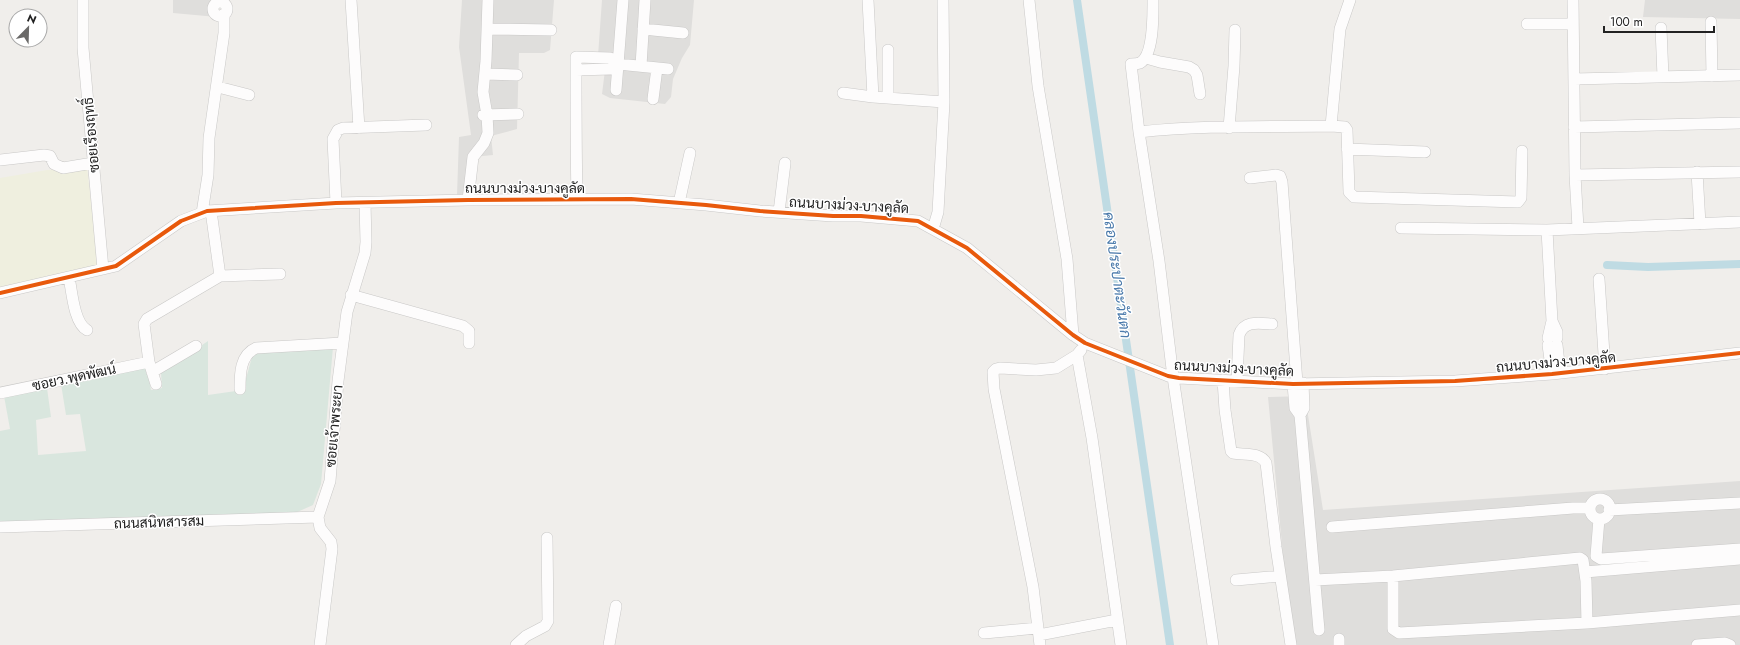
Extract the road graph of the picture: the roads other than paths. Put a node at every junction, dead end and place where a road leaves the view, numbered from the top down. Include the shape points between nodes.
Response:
1 (83, 0) edge
2 (351, 0) edge
3 (488, 0) edge
4 (623, 0) edge
5 (645, 0) edge
6 (868, 0) edge
7 (943, 0) edge
8 (1029, 0) edge
9 (1153, 0) edge
10 (1350, 0) edge
11 (1573, 0) edge
12 (217, 1) edge
13 (1711, 22) dead end
14 (1527, 24) dead end
15 (1573, 24) junction
16 (1661, 28) dead end
17 (487, 29) junction
18 (643, 29) junction
19 (551, 30) dead end
20 (1235, 30) dead end
21 (683, 33) dead end
22 (888, 50) dead end
23 (1146, 58) junction
24 (618, 64) junction
25 (641, 66) junction
26 (576, 70) junction
27 (485, 74) junction
28 (517, 75) dead end
29 (1740, 75) edge
30 (1712, 76) junction
31 (1663, 77) junction
32 (1574, 79) junction
33 (218, 87) junction
34 (616, 90) dead end
35 (843, 93) dead end
36 (1200, 94) dead end
37 (249, 95) dead end
38 (873, 97) junction
39 (888, 98) junction
40 (653, 99) dead end
41 (944, 102) junction
42 (485, 113) junction
43 (518, 114) dead end
44 (1740, 123) edge
45 (426, 125) dead end
46 (1331, 126) junction
47 (359, 128) junction
48 (1229, 128) junction
49 (1574, 128) junction
50 (1139, 132) junction
51 (1347, 149) junction
52 (1522, 151) dead end
53 (1425, 152) dead end
54 (690, 153) dead end
55 (0, 160) edge
56 (93, 163) junction
57 (785, 163) dead end
58 (1697, 172) junction
59 (1740, 172) edge
60 (1575, 175) junction
61 (1250, 178) dead end
62 (577, 199) junction
63 (468, 200) junction
64 (336, 203) junction
65 (365, 203) junction
66 (679, 203) junction
67 (206, 212) junction
68 (779, 212) junction
69 (1740, 222) edge
70 (1700, 224) junction
71 (933, 228) junction
72 (1401, 228) dead end
73 (1578, 228) junction
74 (1547, 230) junction
75 (103, 269) junction
76 (280, 274) dead end
77 (220, 276) junction
78 (70, 277) junction
79 (1599, 279) dead end
80 (0, 293) edge
81 (351, 294) junction
82 (1272, 324) dead end
83 (87, 330) dead end
84 (1073, 335) junction
85 (342, 343) junction
86 (469, 343) dead end
87 (1090, 345) junction
88 (196, 346) dead end
89 (1740, 353) edge
90 (1077, 355) junction
91 (151, 366) junction
92 (1605, 369) junction
93 (1556, 374) junction
94 (1171, 376) junction
95 (1223, 380) junction
96 (1237, 380) junction
97 (1298, 383) junction
98 (156, 384) dead end
99 (240, 389) dead end
100 (0, 393) edge
101 (1740, 503) edge
102 (1590, 508) junction
103 (1609, 510) junction
104 (318, 517) junction
105 (1598, 519) junction
106 (0, 527) edge
107 (1332, 527) dead end
108 (547, 538) dead end
109 (1740, 549) edge
110 (1740, 559) edge
111 (1585, 572) junction
112 (1280, 576) junction
113 (1393, 576) junction
114 (1236, 580) dead end
115 (1315, 580) junction
116 (616, 606) dead end
117 (1740, 610) edge
118 (1117, 620) junction
119 (1587, 623) junction
120 (1319, 630) dead end
121 (984, 633) dead end
122 (1039, 636) edge
123 (320, 645) edge
124 (516, 645) edge
125 (609, 645) edge
126 (1121, 645) edge
127 (1213, 645) edge
128 (1290, 645) edge
129 (1697, 645) edge
130 (1730, 645) edge

1 - 56 street, ซอยเรืองฤทธิ์ via 82,43
2 - 47 street
3 - 17 street
4 - 24 street
5 - 18 street
6 - 38 street
7 - 41 street
8 - 84 street via 1038,86 1066,259
9 - 23 street via 1151,40
10 - 46 street via 1340,29
11 - 15 street
12 - 33 street via 215,13 224,14
13 - 30 street
14 - 15 street
15 - 32 street
16 - 31 street
17 - 19 street
17 - 27 street
18 - 21 street
18 - 25 street
20 - 48 street
22 - 39 street
23 - 36 street via 1189,66 1194,70 1198,80
23 - 50 street via 1139,63 1131,64
24 - 25 street
24 - 26 street via 611,69
24 - 26 street via 610,58 576,57
24 - 34 street
25 - 40 street via 663,69
26 - 62 street
27 - 28 street
27 - 42 street
29 - 30 street
30 - 31 street
31 - 32 street
32 - 49 street
33 - 37 street
33 - 67 street via 209,138
35 - 38 street
38 - 39 street
39 - 41 street
41 - 71 street via 938,212
42 - 43 street
42 - 63 street via 488,133 471,163
44 - 49 street
45 - 47 street
46 - 48 street
46 - 51 street via 1346,128
47 - 64 street via 338,130 333,139
48 - 50 street
49 - 60 street
50 - 94 street via 1159,261
51 - 52 street via 1349,192 1354,197 1517,202 1521,198
51 - 53 street
54 - 66 street
55 - 56 street via 44,155 50,156 54,164 63,168
56 - 75 street, ซอยเรืองฤทธิ์
57 - 68 street
58 - 59 street
58 - 60 street
58 - 70 street
60 - 73 street
61 - 97 street via 1276,175 1280,176 1282,182
62 - 63 street, ถนนบางม่วง-บางคูลัด
62 - 66 street, ถนนบางม่วง-บางคูลัด via 632,199
63 - 65 street, ถนนบางม่วง-บางคูลัด
64 - 65 street, ถนนบางม่วง-บางคูลัด
64 - 67 street, ถนนบางม่วง-บางคูลัด
65 - 81 street, ซอยเจ้าพระยา via 365,254
66 - 68 street, ถนนบางม่วง-บางคูลัด
67 - 75 street, ถนนบางม่วง-บางคูลัด via 181,221 116,266
67 - 77 street
68 - 71 street, ถนนบางม่วง-บางคูลัด via 908,219
69 - 70 street
70 - 73 street
71 - 84 street, ถนนบางม่วง-บางคูลัด via 967,248
72 - 74 street
73 - 74 street
74 - 93 street
75 - 78 street, ถนนบางม่วง-บางคูลัด
76 - 77 street
77 - 91 street via 147,319 144,324
78 - 80 street, ถนนบางม่วง-บางคูลัด
78 - 83 street via 78,321
79 - 92 street
81 - 85 street, ซอยเจ้าพระยา
81 - 86 street via 463,326 469,331
82 - 96 street via 1248,324 1242,329 1239,335
84 - 87 street, ถนนบางม่วง-บางคูลัด
85 - 99 street via 256,348 246,355 242,363
85 - 104 street, ซอยเจ้าพระยา via 330,481
87 - 90 street
87 - 94 street, ถนนบางม่วง-บางคูลัด
88 - 91 street, ซอยว.พุดพัฒน์
89 - 92 street, ถนนบางม่วง-บางคูลัด
90 - 118 street via 1092,438
90 - 122 street via 1056,368 1000,368 993,372 994,389 1033,587
91 - 98 street
91 - 100 street, ซอยว.พุดพัฒน์
92 - 93 street, ถนนบางม่วง-บางคูลัด
93 - 97 street, ถนนบางม่วง-บางคูลัด via 1455,381
94 - 95 street, ถนนบางม่วง-บางคูลัด
94 - 127 street
95 - 96 street, ถนนบางม่วง-บางคูลัด
95 - 112 street via 1231,451 1263,458 1266,463
96 - 97 street, ถนนบางม่วง-บางคูลัด
97 - 115 street via 1295,408 1300,415
101 - 103 street
102 - 103 street via 1594,502 1601,500 1607,503
102 - 105 street via 1592,515
102 - 107 street
103 - 105 street via 1606,517
104 - 106 street, ถนนสนิทสารสม
104 - 123 street via 320,528 331,542 332,549
105 - 109 street via 1596,556 1601,559
108 - 124 street via 548,621 545,626 526,636
110 - 111 street
111 - 113 street via 1583,560 1580,558
111 - 119 street
112 - 114 street
112 - 128 street
113 - 115 street
113 - 119 street via 1393,629 1397,632
115 - 120 street
116 - 125 street
117 - 119 street
118 - 122 street
118 - 126 street
121 - 122 street
129 - 130 street

